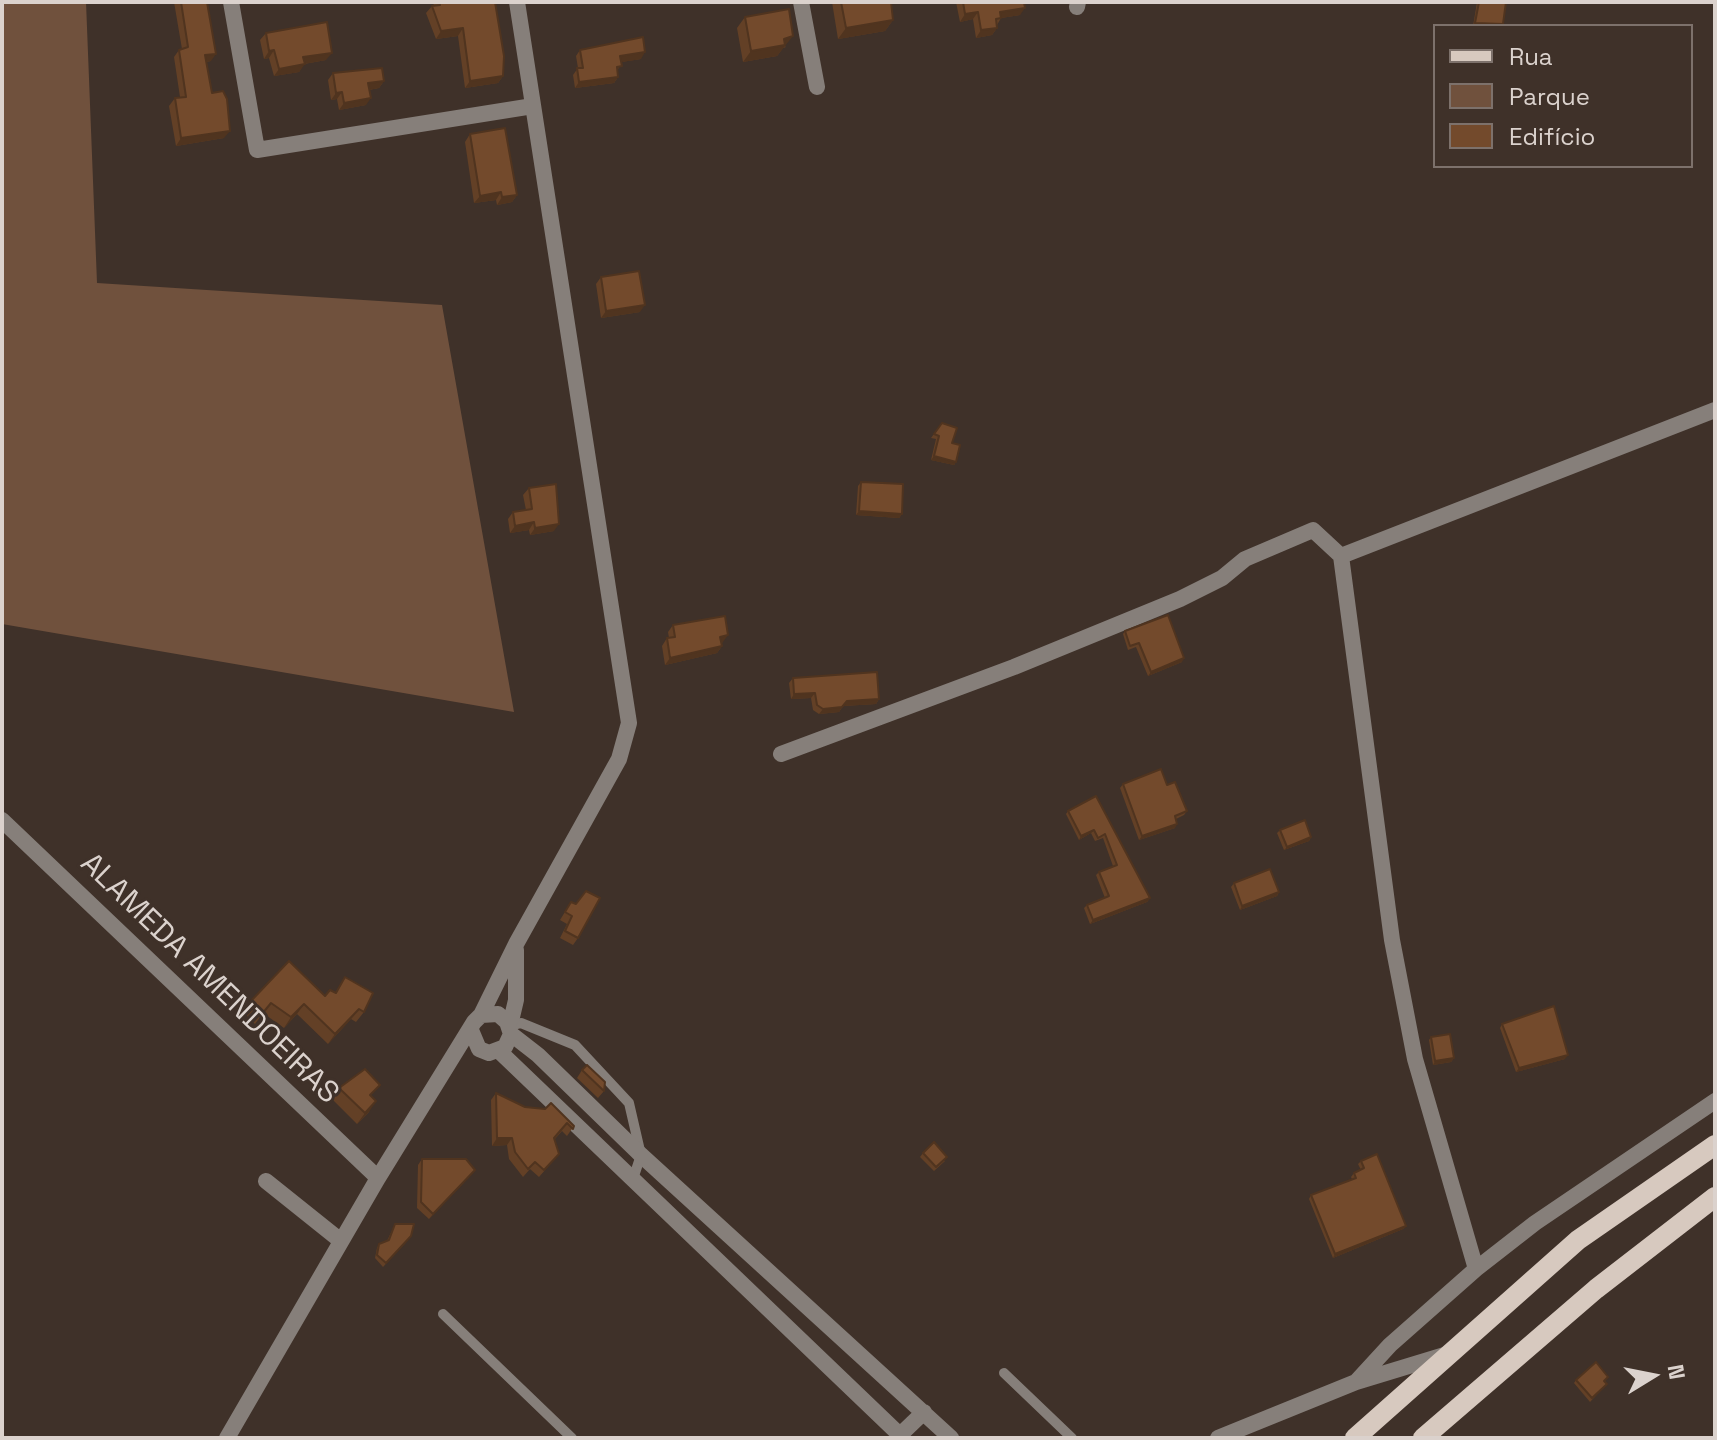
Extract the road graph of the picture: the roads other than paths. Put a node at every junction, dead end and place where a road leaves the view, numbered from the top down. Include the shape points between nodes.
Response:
1 (231, 2) edge
2 (517, 2) edge
3 (801, 2) edge
4 (817, 87) dead end
5 (533, 106) junction
6 (1715, 410) edge
7 (1341, 556) junction
8 (781, 754) dead end
9 (2, 820) edge
10 (516, 944) junction
11 (481, 1015) junction
12 (509, 1027) junction
13 (471, 1030) junction
14 (479, 1049) junction
15 (499, 1051) junction
16 (452, 1061) junction
17 (552, 1068) junction
18 (533, 1084) junction
19 (1715, 1101) edge
20 (616, 1130) junction
21 (1715, 1145) edge
22 (602, 1149) junction
23 (641, 1155) junction
24 (378, 1178) junction
25 (633, 1179) junction
26 (266, 1181) dead end
27 (1715, 1197) edge
28 (341, 1241) junction
29 (1476, 1269) junction
30 (443, 1314) dead end
31 (1449, 1354) junction
32 (1004, 1373) dead end
33 (1356, 1382) junction
34 (924, 1412) junction
35 (901, 1436) edge
36 (1233, 1436) edge
37 (227, 1438) edge
38 (572, 1438) edge
39 (951, 1438) edge
40 (1072, 1438) edge
41 (1355, 1438) edge
42 (1423, 1438) edge

1 - 5 street via 257,150
2 - 5 street
3 - 4 street
5 - 10 street via 629,723 619,759
6 - 7 street
7 - 8 street via 1313,530 1245,559 1222,578 1180,599
7 - 29 street via 1406,1014
9 - 24 street, ALAMEDA AMENDOEIRAS
10 - 11 street
10 - 12 street via 516,1000
11 - 12 street via 498,1014
11 - 13 street
12 - 15 street
12 - 17 street
12 - 23 lane via 521,1023 575,1045 629,1103
13 - 14 street
13 - 16 street
14 - 15 street
14 - 16 street
15 - 18 street
16 - 24 street
17 - 18 street
17 - 20 street
18 - 22 street
19 - 29 street
20 - 22 lane
20 - 23 street
21 - 31 main road via 1578,1240
22 - 25 street
23 - 25 lane
23 - 34 street
24 - 28 street
25 - 35 street
26 - 28 street
27 - 42 main road via 1596,1289
28 - 37 street
29 - 33 street
30 - 38 lane
31 - 33 street
31 - 41 main road
32 - 40 lane
33 - 36 street
34 - 35 street
34 - 39 street

